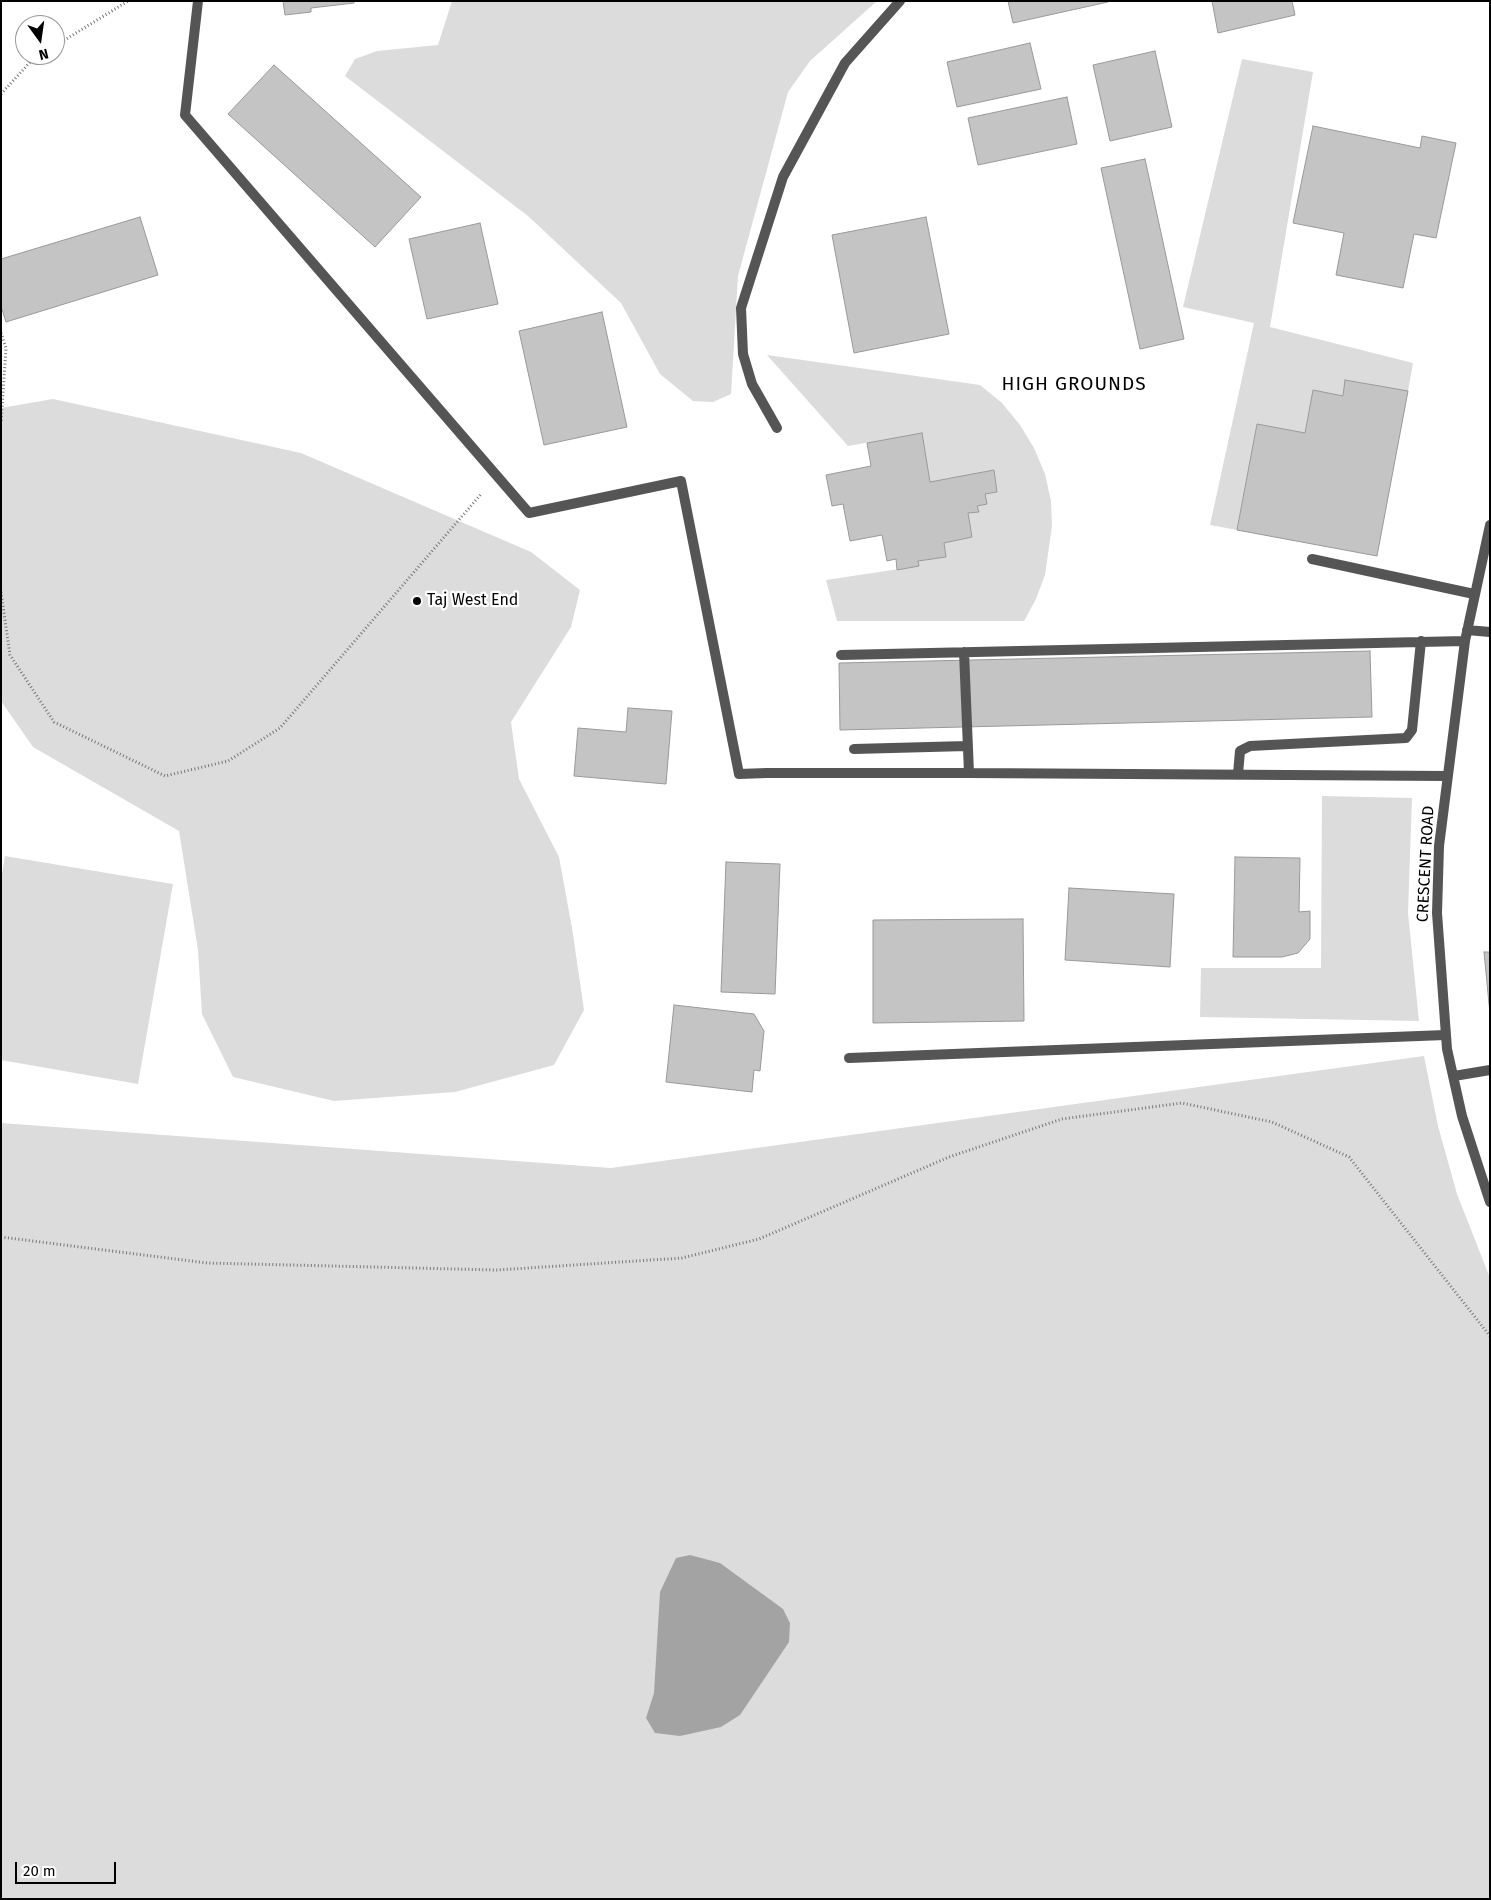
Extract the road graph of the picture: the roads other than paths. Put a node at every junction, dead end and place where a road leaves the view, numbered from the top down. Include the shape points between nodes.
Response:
1 (198, 1) edge
2 (900, 1) edge
3 (776, 428) dead end
4 (1490, 525) edge
5 (1312, 559) dead end
6 (1474, 594) junction
7 (1467, 630) junction
8 (1490, 632) edge
9 (1421, 641) junction
10 (1465, 641) junction
11 (964, 652) junction
12 (841, 655) dead end
13 (967, 746) junction
14 (854, 749) dead end
15 (969, 772) junction
16 (1238, 774) junction
17 (1447, 776) junction
18 (1445, 1035) junction
19 (849, 1058) dead end
20 (1490, 1070) edge
21 (1454, 1076) junction
22 (1490, 1202) edge

1 - 15 street via 186,115 529,513 681,481 739,774
2 - 3 street via 845,62 783,177 741,308 743,354 752,384
4 - 6 street, CRESCENT ROAD
5 - 6 street
6 - 7 street, CRESCENT ROAD
7 - 8 street
7 - 10 street, CRESCENT ROAD
9 - 10 street
9 - 11 street
9 - 16 street via 1412,730 1406,738 1250,746 1240,751
10 - 17 street, CRESCENT ROAD
11 - 12 street
11 - 13 street
13 - 14 street
13 - 15 street
15 - 16 street
16 - 17 street
17 - 18 street, CRESCENT ROAD via 1437,913
18 - 19 street
18 - 21 street, CRESCENT ROAD
20 - 21 street
21 - 22 street, CRESCENT ROAD via 1462,1116

